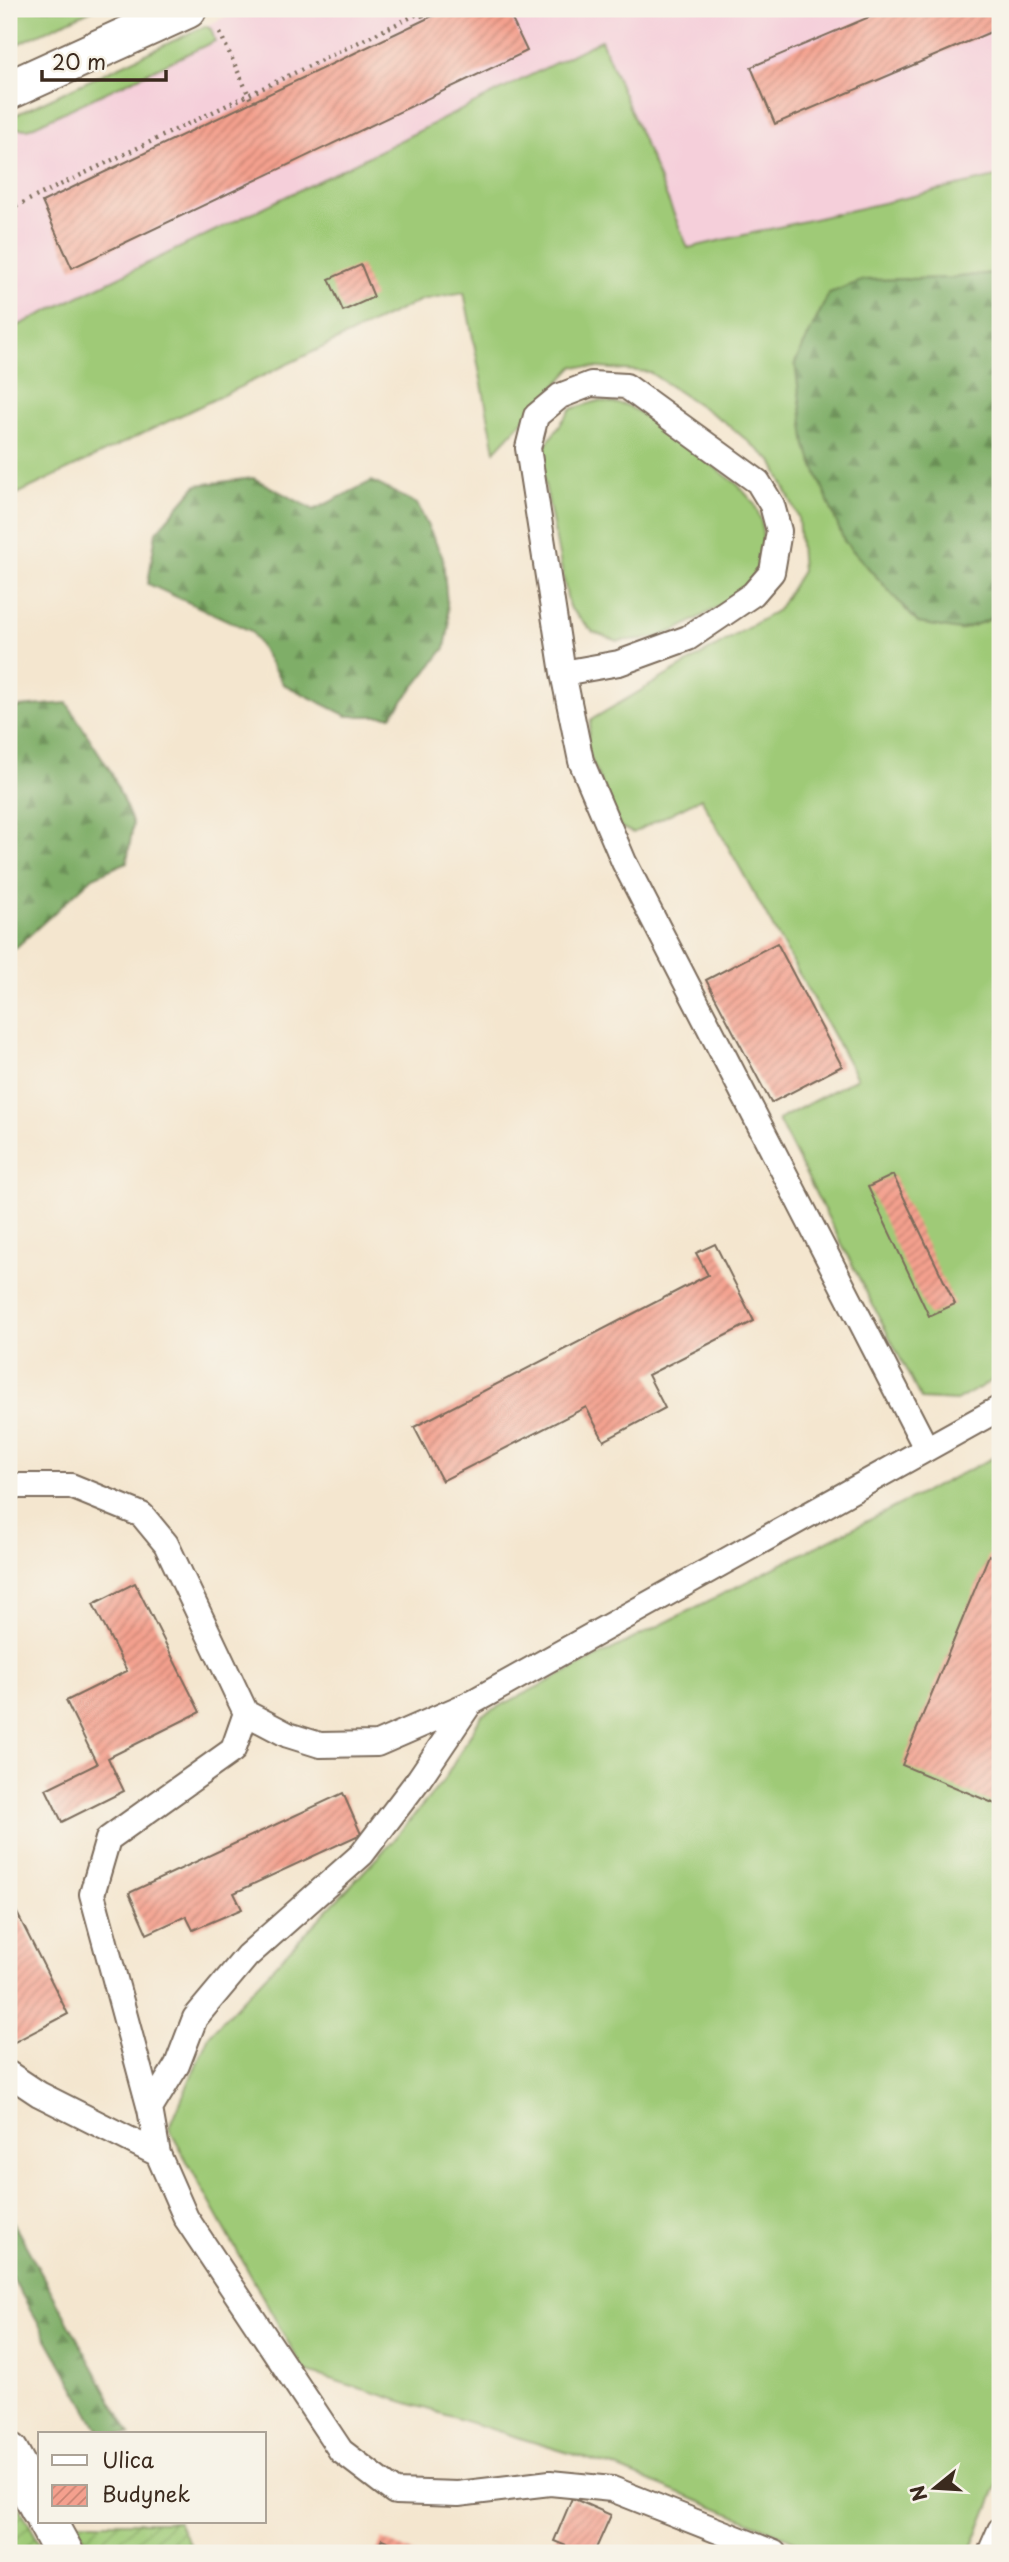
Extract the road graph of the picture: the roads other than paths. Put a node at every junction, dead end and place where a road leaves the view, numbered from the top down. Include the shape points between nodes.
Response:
1 (202, 18) edge
2 (9, 90) edge
3 (563, 673) junction
4 (1000, 1408) edge
5 (926, 1448) junction
6 (9, 1486) edge
7 (469, 1704) junction
8 (246, 1713) junction
9 (9, 2074) edge
10 (150, 2109) junction
11 (158, 2154) junction
12 (9, 2452) edge
13 (38, 2506) edge
14 (48, 2524) edge
15 (1000, 2530) edge
16 (64, 2553) edge
17 (774, 2553) edge
18 (990, 2553) edge

1 - 2 street
3 - 3 lane via 528,448 536,416 560,396 591,384 626,386 758,482 772,505 779,531 772,572 753,594 688,638 620,663
3 - 5 lane via 581,761 624,862
4 - 5 lane
5 - 7 lane
6 - 8 lane via 71,1486 142,1515 166,1544
7 - 8 lane via 377,1744 320,1745 288,1735
7 - 10 lane via 362,1854 247,1956 195,2018 177,2065
8 - 10 lane via 233,1750 108,1839 92,1894
9 - 11 lane
10 - 11 lane
11 - 17 lane via 186,2218 341,2451 395,2492 458,2494 550,2483 612,2489
12 - 13 street
14 - 16 street
15 - 18 lane

